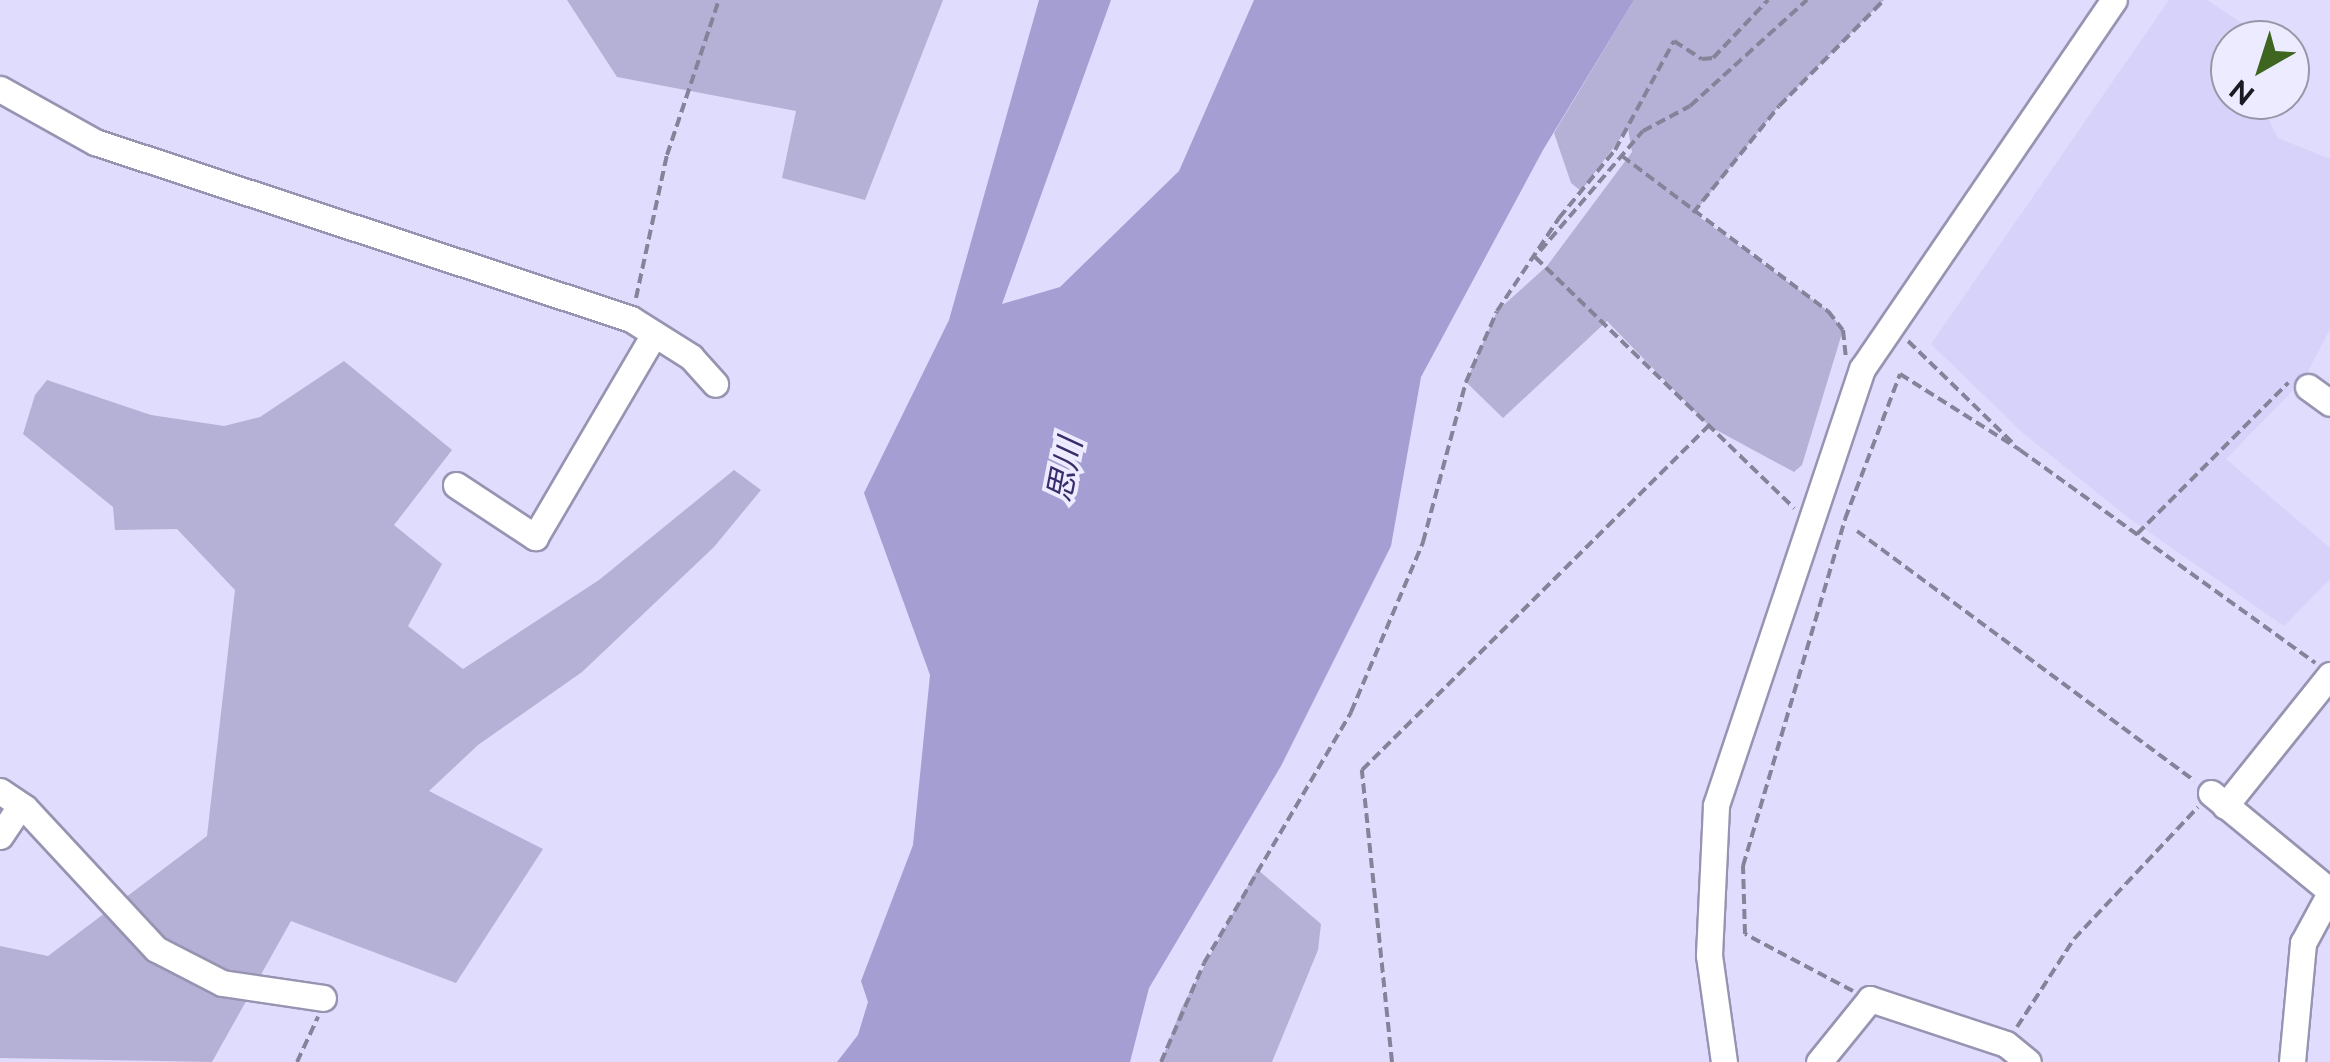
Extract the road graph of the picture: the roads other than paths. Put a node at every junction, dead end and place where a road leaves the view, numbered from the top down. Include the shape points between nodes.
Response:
1 (2114, 0) edge
2 (0, 89) edge
3 (654, 334) junction
4 (715, 384) dead end
5 (2308, 387) road end
6 (2330, 403) edge
7 (456, 485) dead end
8 (2330, 674) edge
9 (11, 798) edge
10 (0, 836) edge
11 (2330, 892) edge
12 (324, 998) road end
13 (1724, 1062) edge
14 (1819, 1062) edge
15 (2028, 1062) edge
16 (2292, 1062) edge

1 - 13 street via 1878,338 1808,518 1716,805 1708,955
2 - 3 street via 95,142 631,319
3 - 4 street via 691,357
3 - 7 street via 535,538
5 - 6 street
8 - 11 street via 2218,799
9 - 10 street
9 - 12 street via 156,949 222,984
11 - 16 street via 2302,943
14 - 15 street via 1870,999 2006,1044

